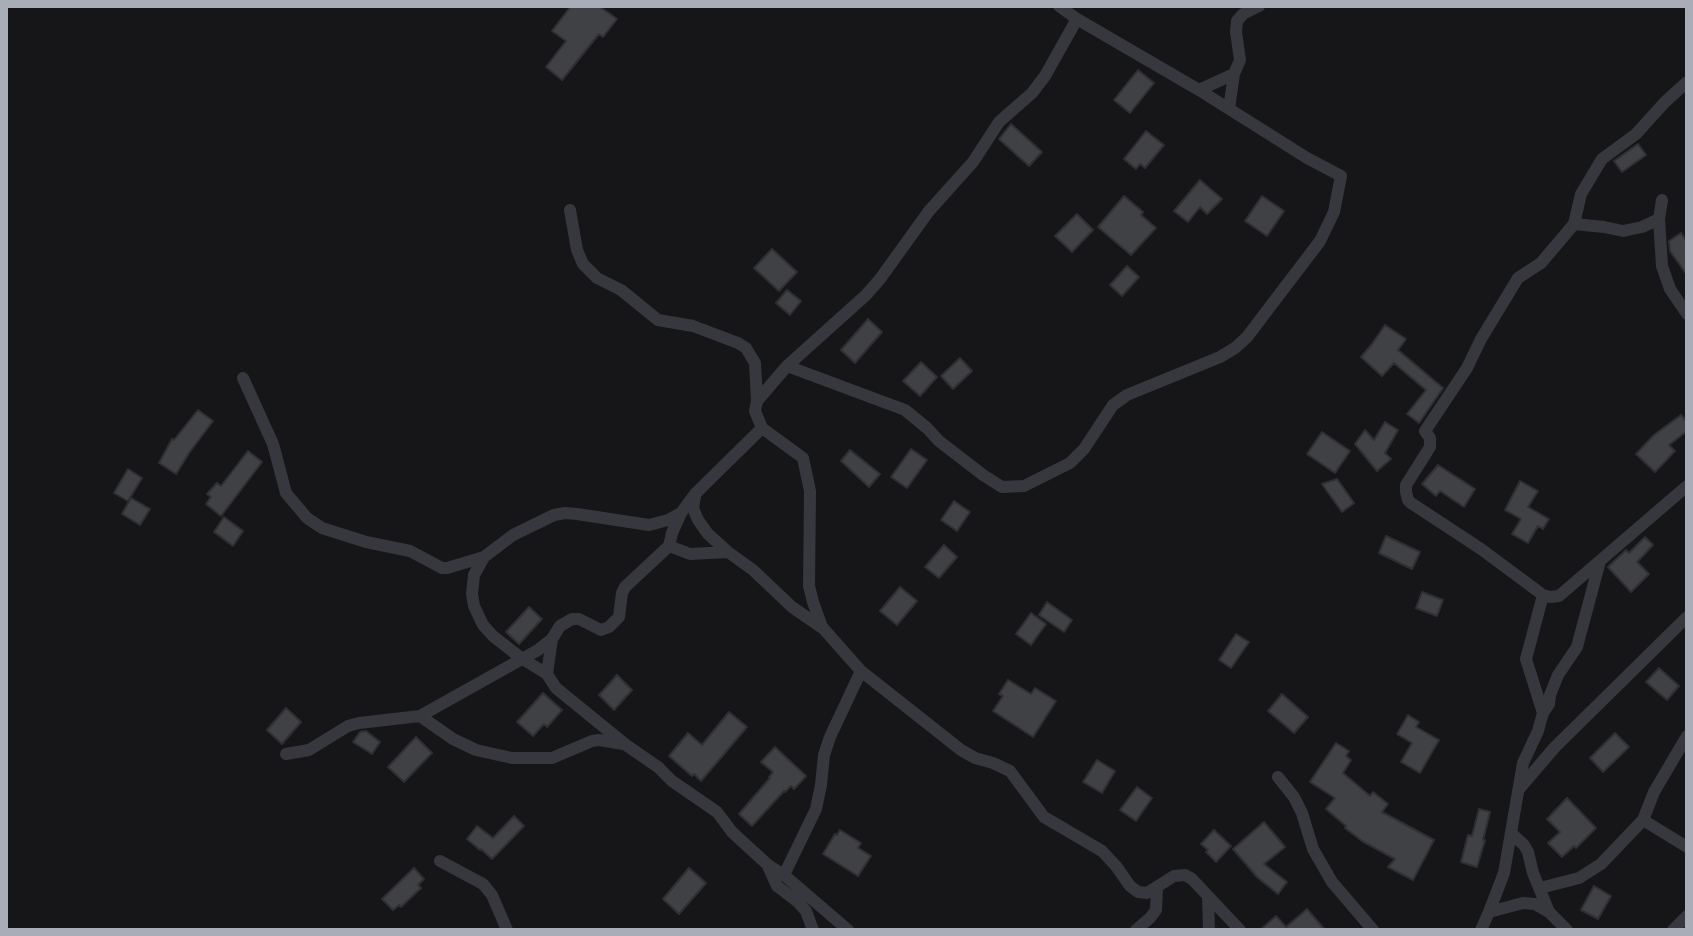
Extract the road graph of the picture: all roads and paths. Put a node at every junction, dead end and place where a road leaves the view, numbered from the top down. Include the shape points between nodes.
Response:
1 (1059, 6) edge
2 (1259, 6) edge
3 (1077, 19) junction
4 (1234, 74) junction
5 (1687, 82) edge
6 (1199, 90) junction
7 (1229, 109) junction
8 (1662, 200) dead end
9 (570, 210) dead end
10 (1659, 219) junction
11 (1574, 224) junction
12 (1687, 314) edge
13 (787, 366) junction
14 (243, 378) dead end
15 (757, 401) junction
16 (762, 428) junction
17 (1687, 486) edge
18 (695, 494) junction
19 (681, 513) junction
20 (669, 546) junction
21 (728, 552) junction
22 (484, 557) junction
23 (1600, 561) junction
24 (1543, 595) junction
25 (1687, 617) edge
26 (822, 627) junction
27 (552, 639) junction
28 (521, 658) junction
29 (861, 671) junction
30 (547, 674) junction
31 (1543, 713) junction
32 (420, 716) junction
33 (1687, 736) edge
34 (626, 745) junction
35 (286, 754) dead end
36 (1278, 777) dead end
37 (1517, 791) junction
38 (1643, 820) junction
39 (1511, 833) junction
40 (1687, 847) edge
41 (440, 861) dead end
42 (768, 865) junction
43 (784, 875) junction
44 (1157, 888) junction
45 (1540, 888) junction
46 (1208, 897) junction
47 (1489, 912) junction
48 (1549, 912) junction
49 (1687, 916) edge
50 (1483, 928) edge
51 (507, 930) edge
52 (813, 930) edge
53 (848, 930) edge
54 (1136, 930) edge
55 (1209, 930) edge
56 (1240, 930) edge
57 (1373, 930) edge
58 (1567, 930) edge
59 (1673, 930) edge

1 - 3 street
2 - 4 street via 1237,21 1240,60
3 - 6 street
3 - 13 street via 1045,76 999,122 873,287
4 - 6 street
4 - 7 street
5 - 11 street via 1636,134 1602,159 1581,194
6 - 7 street
7 - 13 street via 1341,176 1334,212 1320,241 1247,337 1220,357 1127,395 1113,405 1070,463 1024,486 1002,487 905,410
8 - 10 street
9 - 15 street via 577,250 597,278 658,320 693,326 746,348 755,363
10 - 11 street via 1623,231
10 - 12 street via 1662,266
11 - 24 street via 1541,263 1518,278 1425,431 1430,447 1406,485 1411,503
13 - 15 street
14 - 22 street via 273,444 286,493 313,524 401,548 442,568
15 - 16 street
16 - 18 street
16 - 26 street via 797,452 807,468 809,586
17 - 23 street
18 - 19 street
18 - 21 street via 698,520
19 - 20 street
19 - 22 street via 649,525 554,515
20 - 21 street via 690,554
20 - 27 street via 625,587 619,617 609,627 601,630 572,619
21 - 26 street
22 - 28 street via 472,584 474,606 483,625
23 - 24 street via 1559,596
23 - 31 street via 1577,647 1558,675
24 - 31 street via 1526,659
25 - 37 street
26 - 29 street
27 - 28 street
27 - 30 street
28 - 30 street
28 - 32 street
29 - 43 street via 824,755 816,809
29 - 44 street via 961,750 1010,771 1044,817 1102,851 1138,892
30 - 34 street via 556,688
31 - 37 street
32 - 34 street via 476,750 512,758 552,758 599,740
32 - 35 street via 348,726 309,750
33 - 38 street
34 - 42 street via 717,812
36 - 57 street via 1298,805 1313,849 1332,882
37 - 39 street
38 - 40 street
38 - 45 street via 1590,872
39 - 45 street via 1528,852
39 - 47 street
41 - 51 street via 483,884
42 - 43 street
42 - 52 street via 777,886 806,911
43 - 53 street
44 - 46 street via 1185,875
44 - 54 street via 1156,910
45 - 48 street
46 - 55 street
46 - 56 street
47 - 48 street via 1523,903
47 - 50 street
48 - 58 street
49 - 59 street

